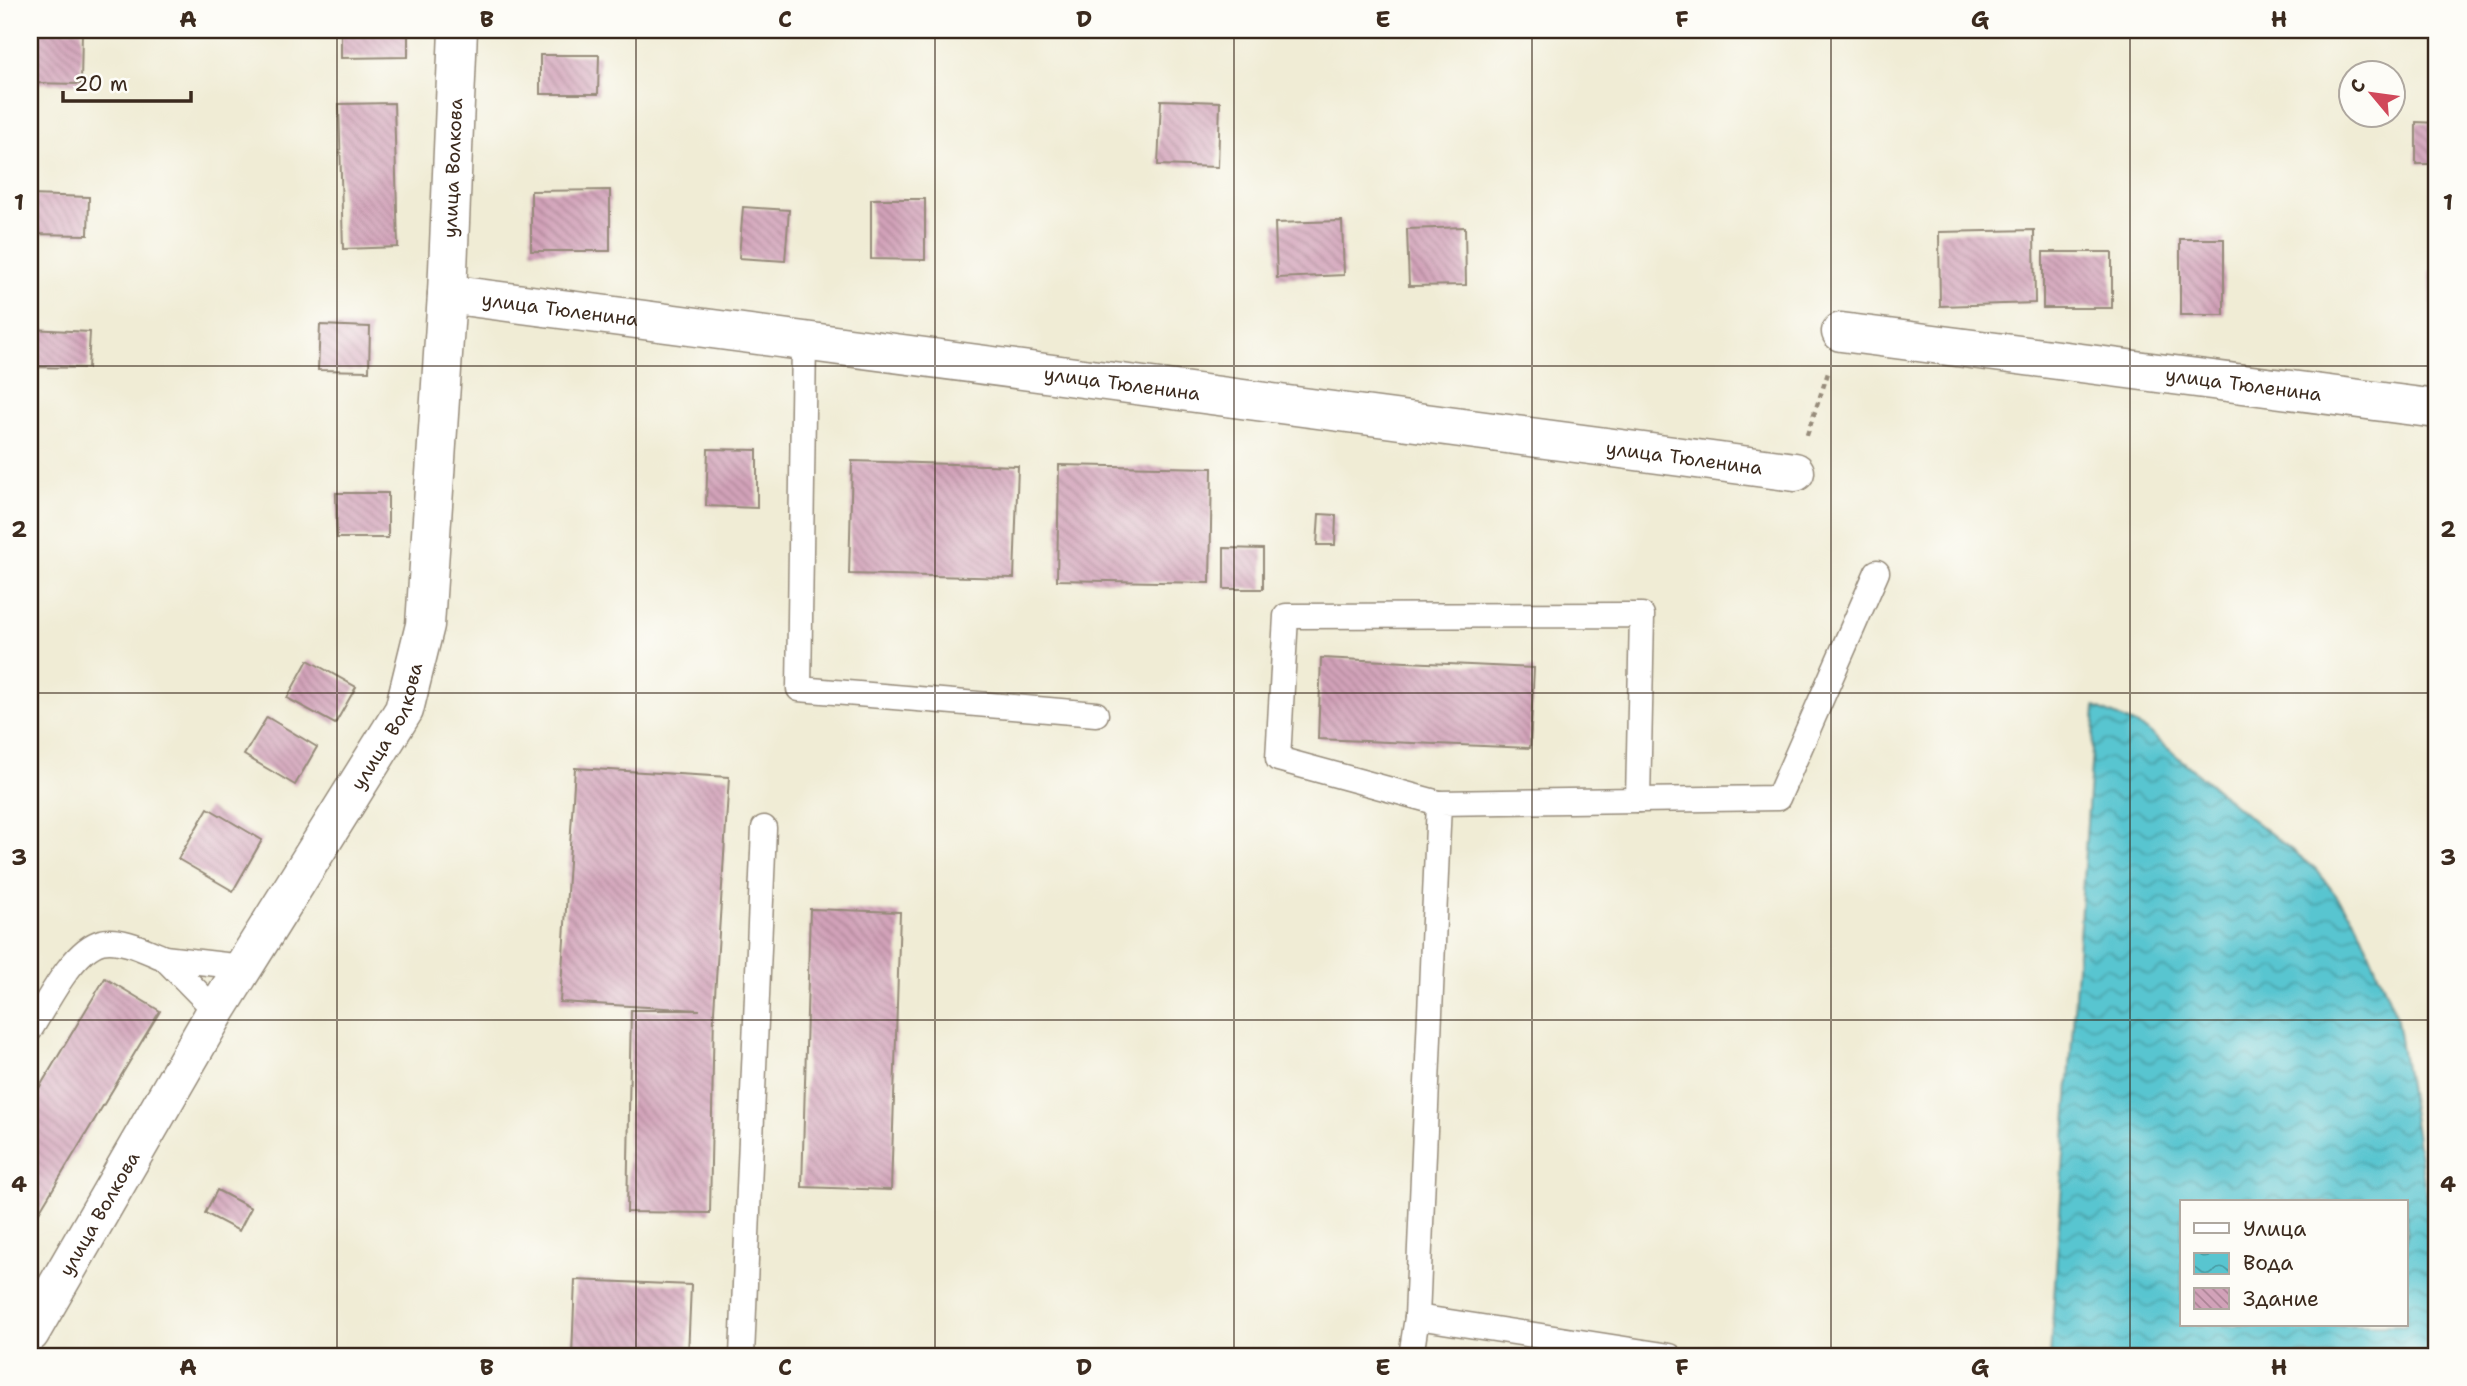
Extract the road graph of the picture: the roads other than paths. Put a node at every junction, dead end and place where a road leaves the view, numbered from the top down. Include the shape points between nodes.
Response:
1 (458, 30) edge
2 (447, 294) junction
3 (1841, 332) road end
4 (804, 341) junction
5 (2437, 409) edge
6 (1795, 472) road end
7 (1877, 572) dead end
8 (1096, 714) dead end
9 (1638, 800) junction
10 (1439, 803) junction
11 (764, 828) dead end
12 (164, 958) junction
13 (243, 967) junction
14 (216, 1011) junction
15 (30, 1030) edge
16 (1418, 1317) junction
17 (30, 1333) edge
18 (742, 1356) edge
19 (1411, 1356) edge
20 (1670, 1356) edge

1 - 2 street, улица Волкова
2 - 4 street, улица Тюленина
2 - 13 street, улица Волкова via 425,625 404,710
3 - 5 street, улица Тюленина
4 - 6 street, улица Тюленина
4 - 8 lane via 799,689
7 - 9 lane via 1778,798
9 - 10 lane
9 - 10 lane via 1642,615 1286,616 1278,759
10 - 16 lane
11 - 18 lane
12 - 13 lane
12 - 14 lane
12 - 15 lane via 131,944 101,942 74,959
13 - 14 street, улица Волкова
14 - 17 street, улица Волкова
16 - 19 lane
16 - 20 lane

